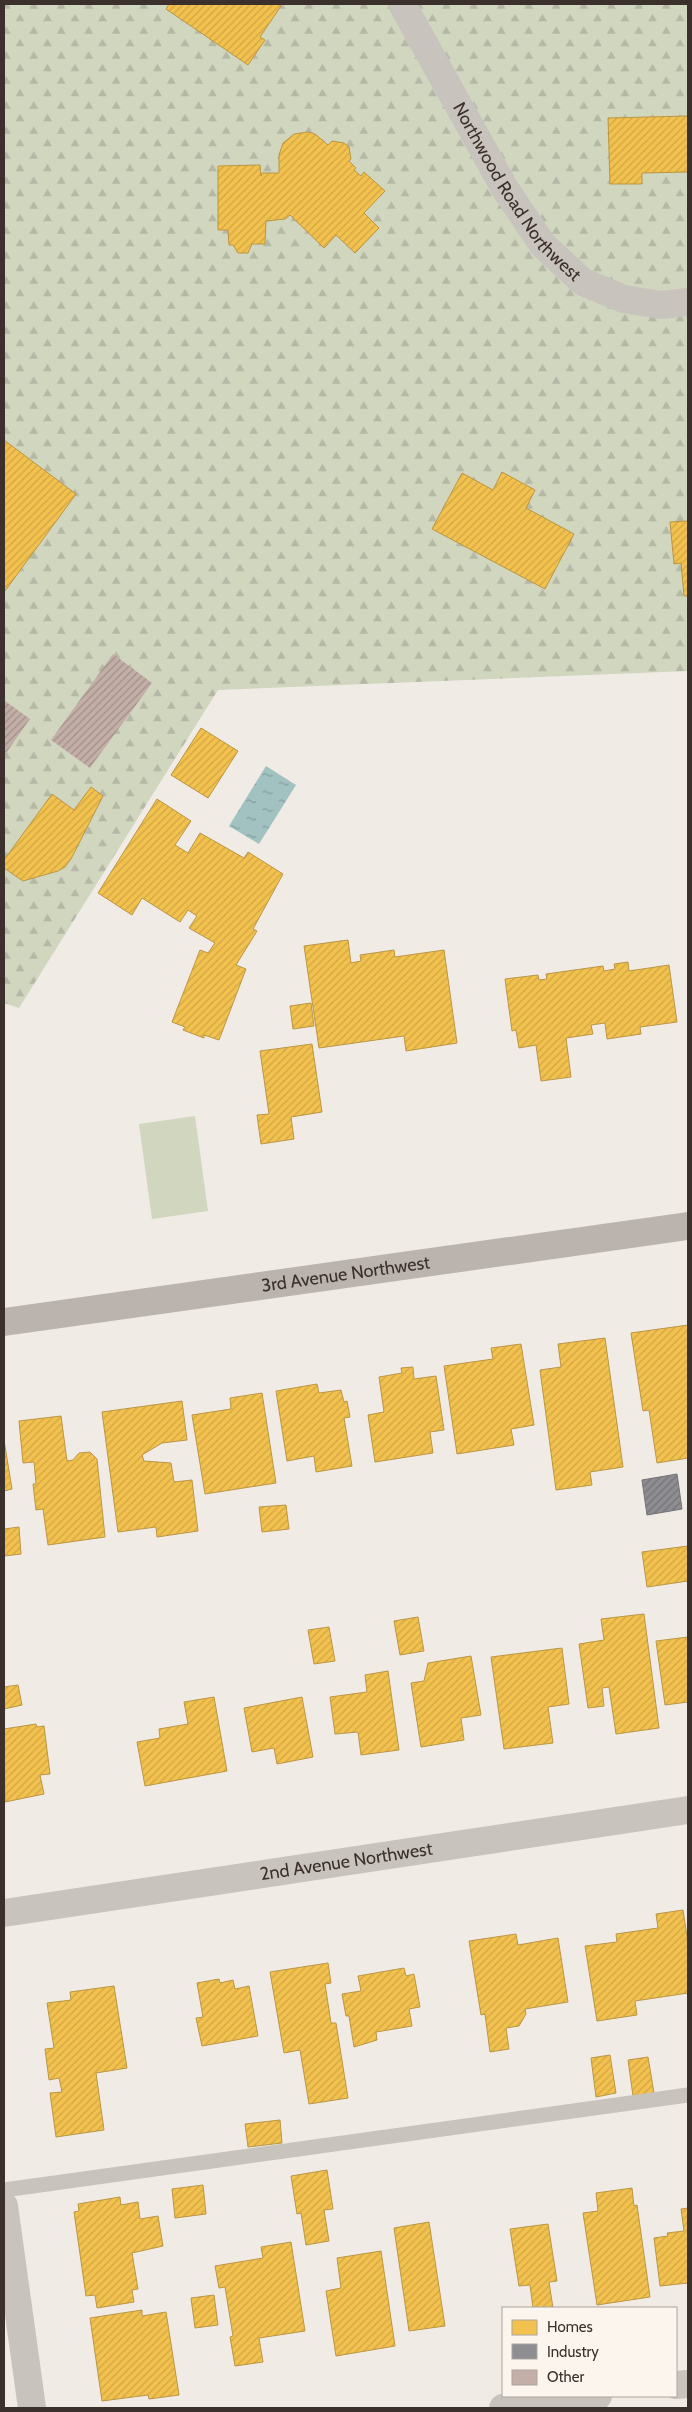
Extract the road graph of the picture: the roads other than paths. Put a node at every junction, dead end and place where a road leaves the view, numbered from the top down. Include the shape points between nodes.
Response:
1 (402, 4) edge
2 (688, 302) edge
3 (688, 1226) edge
4 (4, 1322) edge
5 (688, 1810) edge
6 (4, 1913) edge
7 (688, 2095) edge
8 (4, 2190) edge
9 (4, 2206) edge
10 (590, 2397) edge
11 (32, 2408) edge
12 (503, 2408) edge

1 - 2 street, Northwood Road Northwest via 504,187 543,244 583,282 624,300 661,305
3 - 4 street, 3rd Avenue Northwest
5 - 6 street, 2nd Avenue Northwest
7 - 8 lane
9 - 11 street
10 - 12 street

